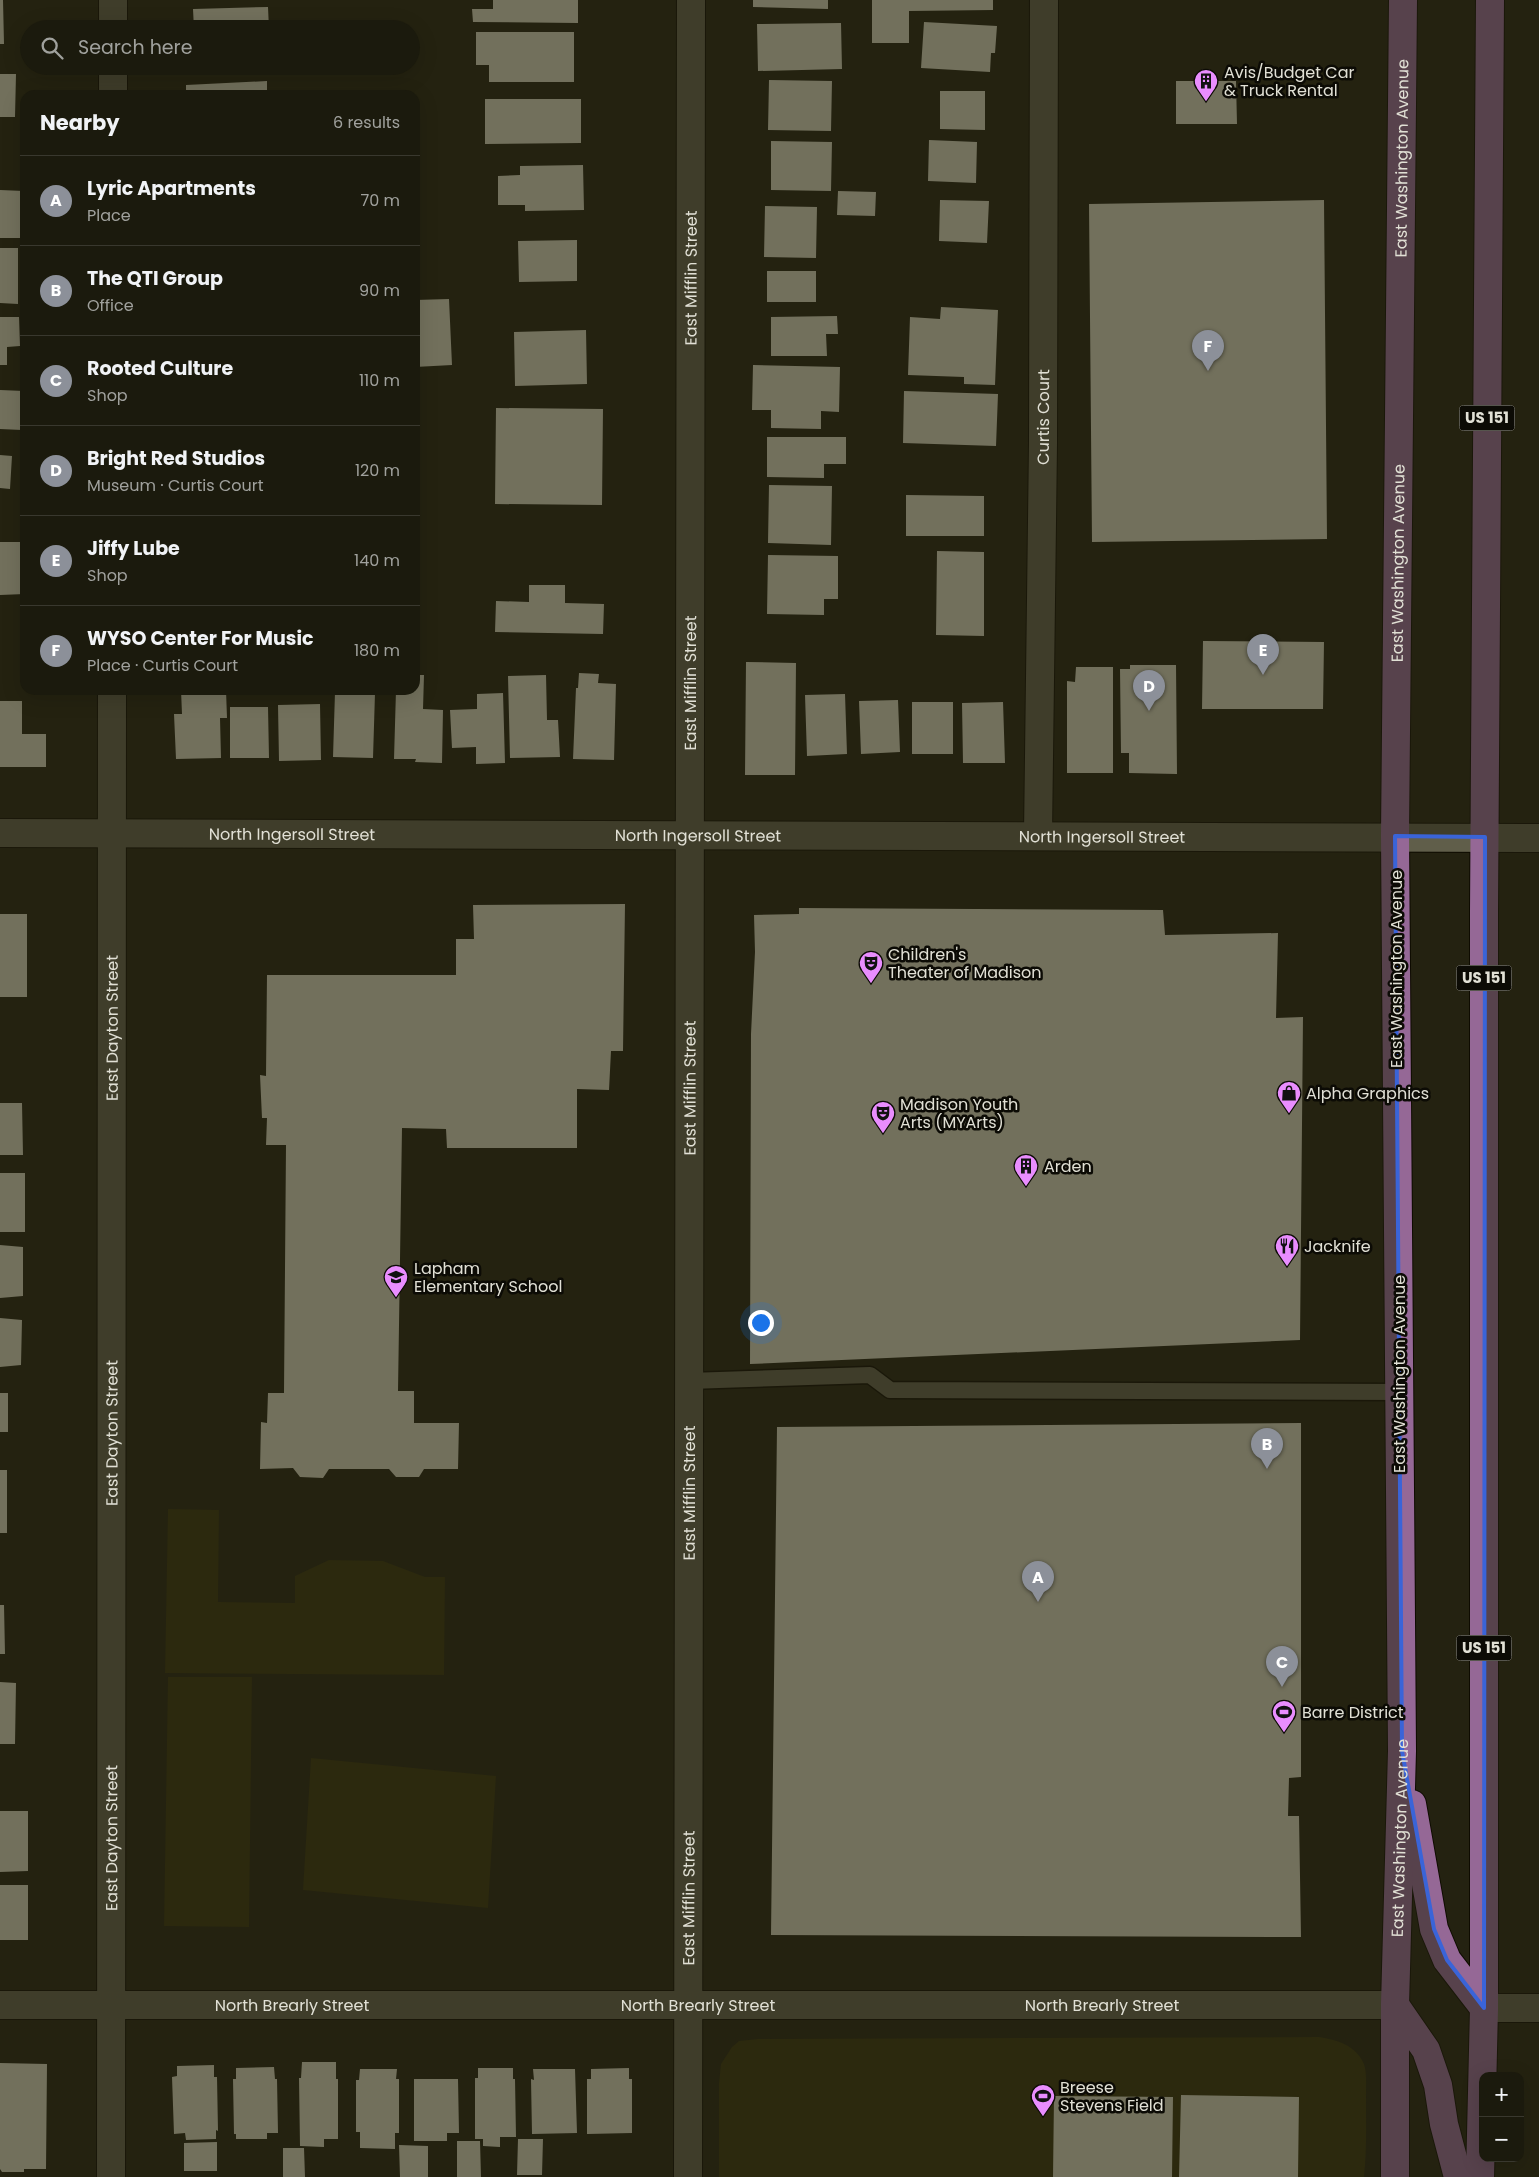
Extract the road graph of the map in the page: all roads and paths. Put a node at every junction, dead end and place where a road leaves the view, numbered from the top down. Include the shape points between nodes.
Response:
1 (113, 0) edge
2 (691, 0) edge
3 (1044, 0) edge
4 (1403, 0) edge
5 (1490, 0) edge
6 (113, 20) edge
7 (113, 75) edge
8 (113, 90) edge
9 (112, 695) edge
10 (0, 833) edge
11 (111, 833) junction
12 (689, 834) junction
13 (1038, 835) junction
14 (1395, 836) junction
15 (1485, 837) junction
16 (1539, 838) edge
17 (689, 1380) junction
18 (1399, 1392) junction
19 (1402, 1751) junction
20 (112, 2004) junction
21 (0, 2005) edge
22 (688, 2005) junction
23 (1395, 2005) junction
24 (1484, 2008) junction
25 (1539, 2008) edge
26 (110, 2177) edge
27 (688, 2177) edge
28 (1395, 2177) edge
29 (1458, 2177) edge
30 (1480, 2177) edge

1 - 6 street
2 - 12 street, East Mifflin Street
3 - 13 street, Curtis Court
4 - 14 main road, East Washington Avenue
5 - 15 main road, US 151
7 - 8 street
9 - 11 street, East Dayton Street
10 - 11 street, North Ingersoll Street
11 - 12 street, North Ingersoll Street
11 - 20 street, East Dayton Street
12 - 13 street, North Ingersoll Street
12 - 17 street, East Mifflin Street
13 - 14 street, North Ingersoll Street
14 - 15 street, North Ingersoll Street
14 - 18 main road, East Washington Avenue
15 - 16 street, North Ingersoll Street
15 - 24 main road, US 151
17 - 18 lane via 870,1375 890,1390
17 - 22 street, East Mifflin Street
18 - 19 main road, East Washington Avenue
19 - 23 main road, East Washington Avenue
19 - 24 main road via 1434,1929 1447,1960
20 - 21 street, North Brearly Street
20 - 22 street, North Brearly Street
20 - 26 street, East Dayton Street
22 - 23 street, North Brearly Street
22 - 27 street, East Mifflin Street
23 - 28 main road, East Washington Avenue
23 - 29 main road via 1426,2050 1438,2085
24 - 25 street
24 - 30 main road, US 151

